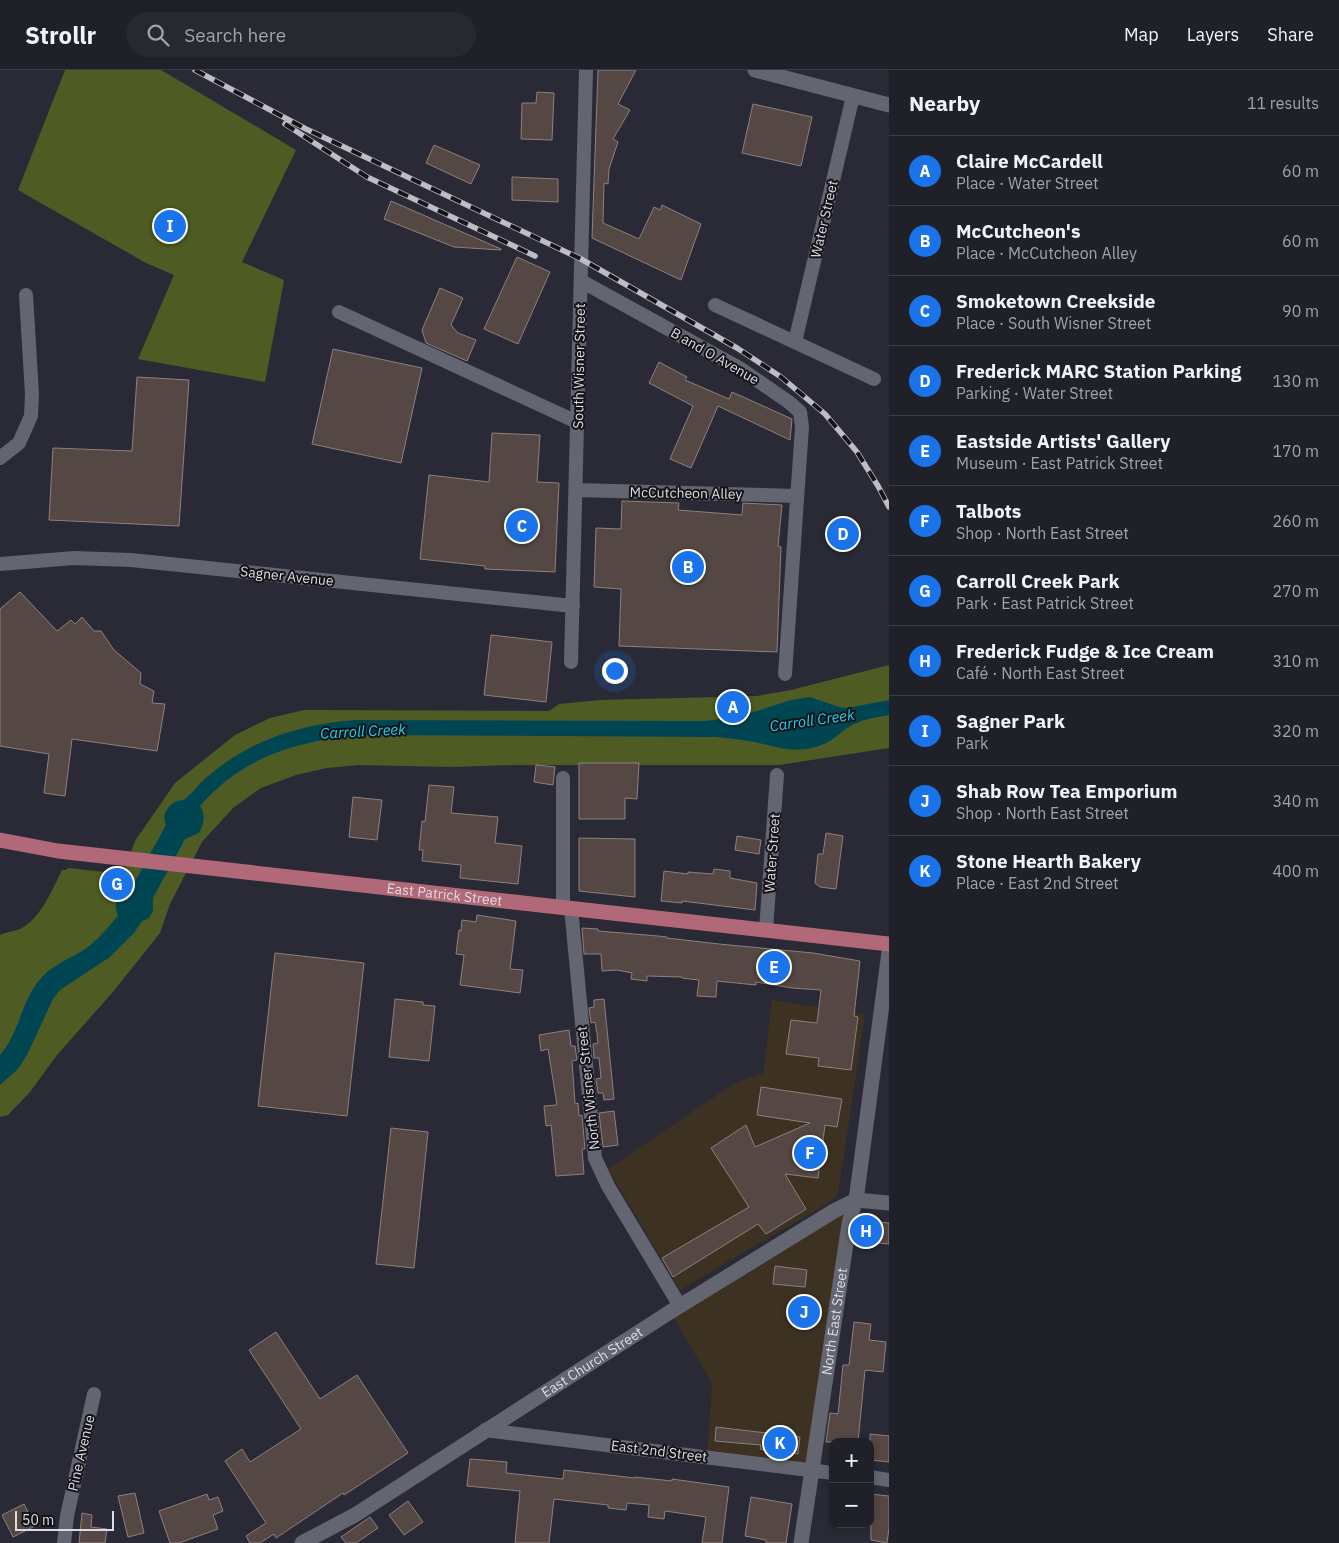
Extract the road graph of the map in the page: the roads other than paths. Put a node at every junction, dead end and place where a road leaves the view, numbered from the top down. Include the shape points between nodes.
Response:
1 (586, 70) edge
2 (755, 70) edge
3 (853, 96) junction
4 (889, 106) edge
5 (581, 282) junction
6 (26, 295) dead end
7 (715, 305) dead end
8 (339, 312) dead end
9 (795, 342) junction
10 (874, 379) dead end
11 (577, 422) junction
12 (0, 458) edge
13 (576, 490) junction
14 (797, 496) junction
15 (0, 564) edge
16 (573, 606) junction
17 (572, 662) dead end
18 (785, 674) dead end
19 (777, 775) dead end
20 (563, 778) dead end
21 (0, 840) edge
22 (567, 908) junction
23 (766, 930) junction
24 (889, 944) edge
25 (889, 952) edge
26 (856, 1200) junction
27 (889, 1203) edge
28 (680, 1306) junction
29 (94, 1394) dead end
30 (485, 1430) junction
31 (812, 1470) junction
32 (829, 1472) edge
33 (874, 1478) edge
34 (889, 1480) edge
35 (323, 1538) edge
36 (64, 1543) edge
37 (302, 1543) edge
38 (801, 1543) edge

1 - 5 street, South Wisner Street
2 - 3 main road
3 - 4 main road
3 - 9 street, Water Street
5 - 11 street, South Wisner Street
5 - 14 street, B and O Avenue via 741,368 800,412 802,427
6 - 12 street via 31,416 19,443
7 - 9 street
8 - 11 street
9 - 10 street
11 - 13 street, South Wisner Street
13 - 14 street, McCutcheon Alley
13 - 16 street, South Wisner Street
14 - 18 street
15 - 16 street, Sagner Avenue via 74,558 131,560
16 - 17 street, South Wisner Street
19 - 23 street, Water Street
20 - 22 street
21 - 22 main road, East Patrick Street via 47,850
22 - 23 main road, East Patrick Street
22 - 28 street, North Wisner Street via 595,1158
23 - 24 main road, East Patrick Street
25 - 26 main road, North East Street
26 - 27 main road
26 - 28 main road, East Church Street
26 - 31 main road, North East Street via 849,1224
28 - 30 main road, East Church Street
29 - 36 street, Pine Avenue
30 - 31 street, East 2nd Street
30 - 35 main road, East Church Street
31 - 32 street, East 2nd Street
31 - 38 main road, North East Street
33 - 34 street
35 - 37 main road, East Church Street

